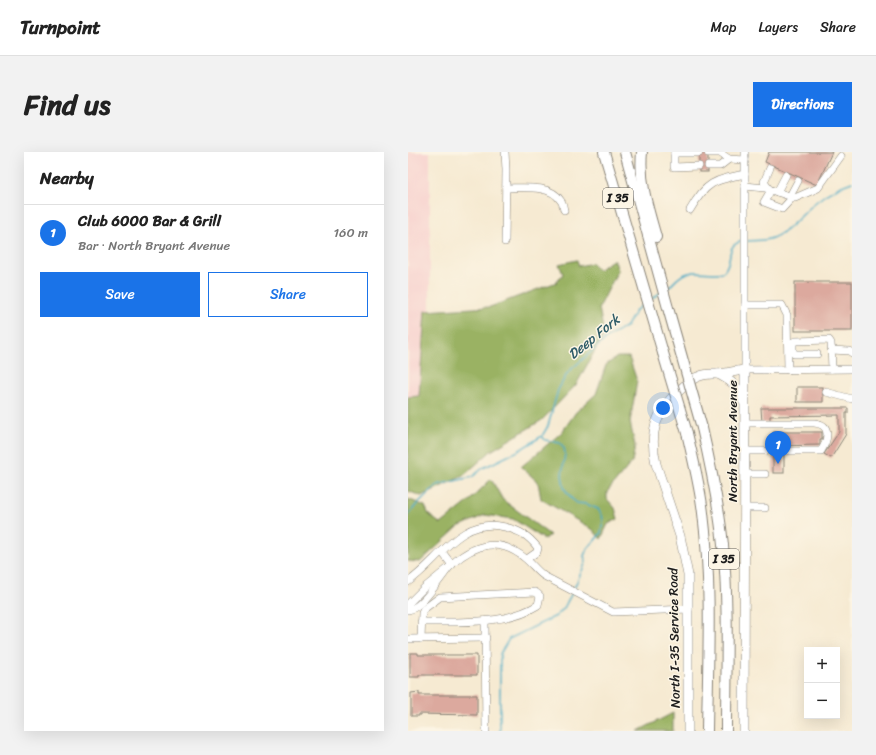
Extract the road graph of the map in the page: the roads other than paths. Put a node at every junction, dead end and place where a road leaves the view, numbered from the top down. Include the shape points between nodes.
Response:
1 (505, 152) edge
2 (604, 152) edge
3 (624, 152) edge
4 (642, 152) edge
5 (674, 152) edge
6 (699, 153) edge
7 (708, 153) edge
8 (745, 156) edge
9 (841, 156) dead end
10 (729, 159) junction
11 (699, 166) dead end
12 (708, 166) dead end
13 (770, 168) dead end
14 (745, 174) junction
15 (786, 175) dead end
16 (798, 181) dead end
17 (745, 186) junction
18 (506, 188) junction
19 (772, 190) junction
20 (792, 197) junction
21 (564, 210) dead end
22 (690, 210) dead end
23 (652, 238) junction
24 (505, 242) dead end
25 (745, 305) junction
26 (832, 350) junction
27 (852, 353) edge
28 (817, 354) dead end
29 (832, 369) junction
30 (852, 369) edge
31 (745, 370) junction
32 (788, 370) junction
33 (718, 374) junction
34 (826, 392) dead end
35 (852, 399) edge
36 (745, 413) junction
37 (745, 423) junction
38 (745, 451) junction
39 (765, 451) dead end
40 (782, 451) dead end
41 (745, 474) junction
42 (765, 474) dead end
43 (745, 508) junction
44 (765, 508) dead end
45 (442, 552) junction
46 (527, 560) junction
47 (452, 565) junction
48 (415, 578) junction
49 (408, 582) edge
50 (424, 588) junction
51 (430, 594) junction
52 (408, 604) edge
53 (689, 609) junction
54 (408, 610) edge
55 (485, 621) junction
56 (422, 622) junction
57 (486, 638) junction
58 (408, 639) edge
59 (421, 639) junction
60 (486, 731) edge
61 (688, 731) edge
62 (708, 731) edge
63 (726, 731) edge
64 (744, 731) edge

1 - 18 street
2 - 62 highway, I 35, bridge via 686,433 699,490 706,545 708,596
3 - 23 highway, I 35
4 - 23 highway via 642,178
5 - 6 street
5 - 11 street via 674,167
7 - 10 street via 720,153
8 - 10 street
8 - 14 street, North Bryant Avenue
9 - 20 street via 818,188
10 - 12 street via 720,166
13 - 19 street via 764,182
14 - 17 street, North Bryant Avenue
14 - 22 street via 712,182 698,195
15 - 19 street
16 - 20 street
17 - 19 street
17 - 25 street, North Bryant Avenue
18 - 21 street via 540,188 554,193 562,201
18 - 24 street
19 - 20 street
19 - 20 street via 764,202 782,209
23 - 63 highway, I 35, bridge via 668,308 702,428 716,492 726,605
25 - 31 street, North Bryant Avenue
25 - 32 street via 782,305 787,315
26 - 27 street
26 - 28 street via 832,342 829,340 793,342 794,354
26 - 29 street
29 - 30 street
29 - 32 street
31 - 32 street
31 - 33 main road, North I-35 Service Road
31 - 36 main road, North Bryant Avenue
33 - 36 main road via 731,381 738,390
33 - 53 main road, North I-35 Service Road via 707,374 693,379 670,398 659,415 653,433 656,464 685,555
34 - 35 street
36 - 37 main road, North Bryant Avenue
37 - 38 main road, North Bryant Avenue
37 - 40 street via 820,423 827,430 821,451
38 - 39 street
38 - 41 main road, North Bryant Avenue
41 - 42 street
41 - 43 main road, North Bryant Avenue
43 - 44 street
43 - 64 main road, North Bryant Avenue
45 - 46 street via 457,537 471,529 491,525 526,535 538,548
45 - 47 street
45 - 48 street
46 - 47 street via 498,544 485,545 471,551
46 - 53 street via 544,576 613,612
47 - 50 street
47 - 51 street
48 - 49 street
48 - 50 street
50 - 51 street
50 - 52 street
51 - 54 street via 418,606
53 - 61 main road, North I-35 Service Road
55 - 56 street
55 - 56 street via 506,618 533,608 538,605 538,594 535,592 440,597 424,609
55 - 57 street
56 - 59 street
57 - 59 street
57 - 60 street
58 - 59 street

